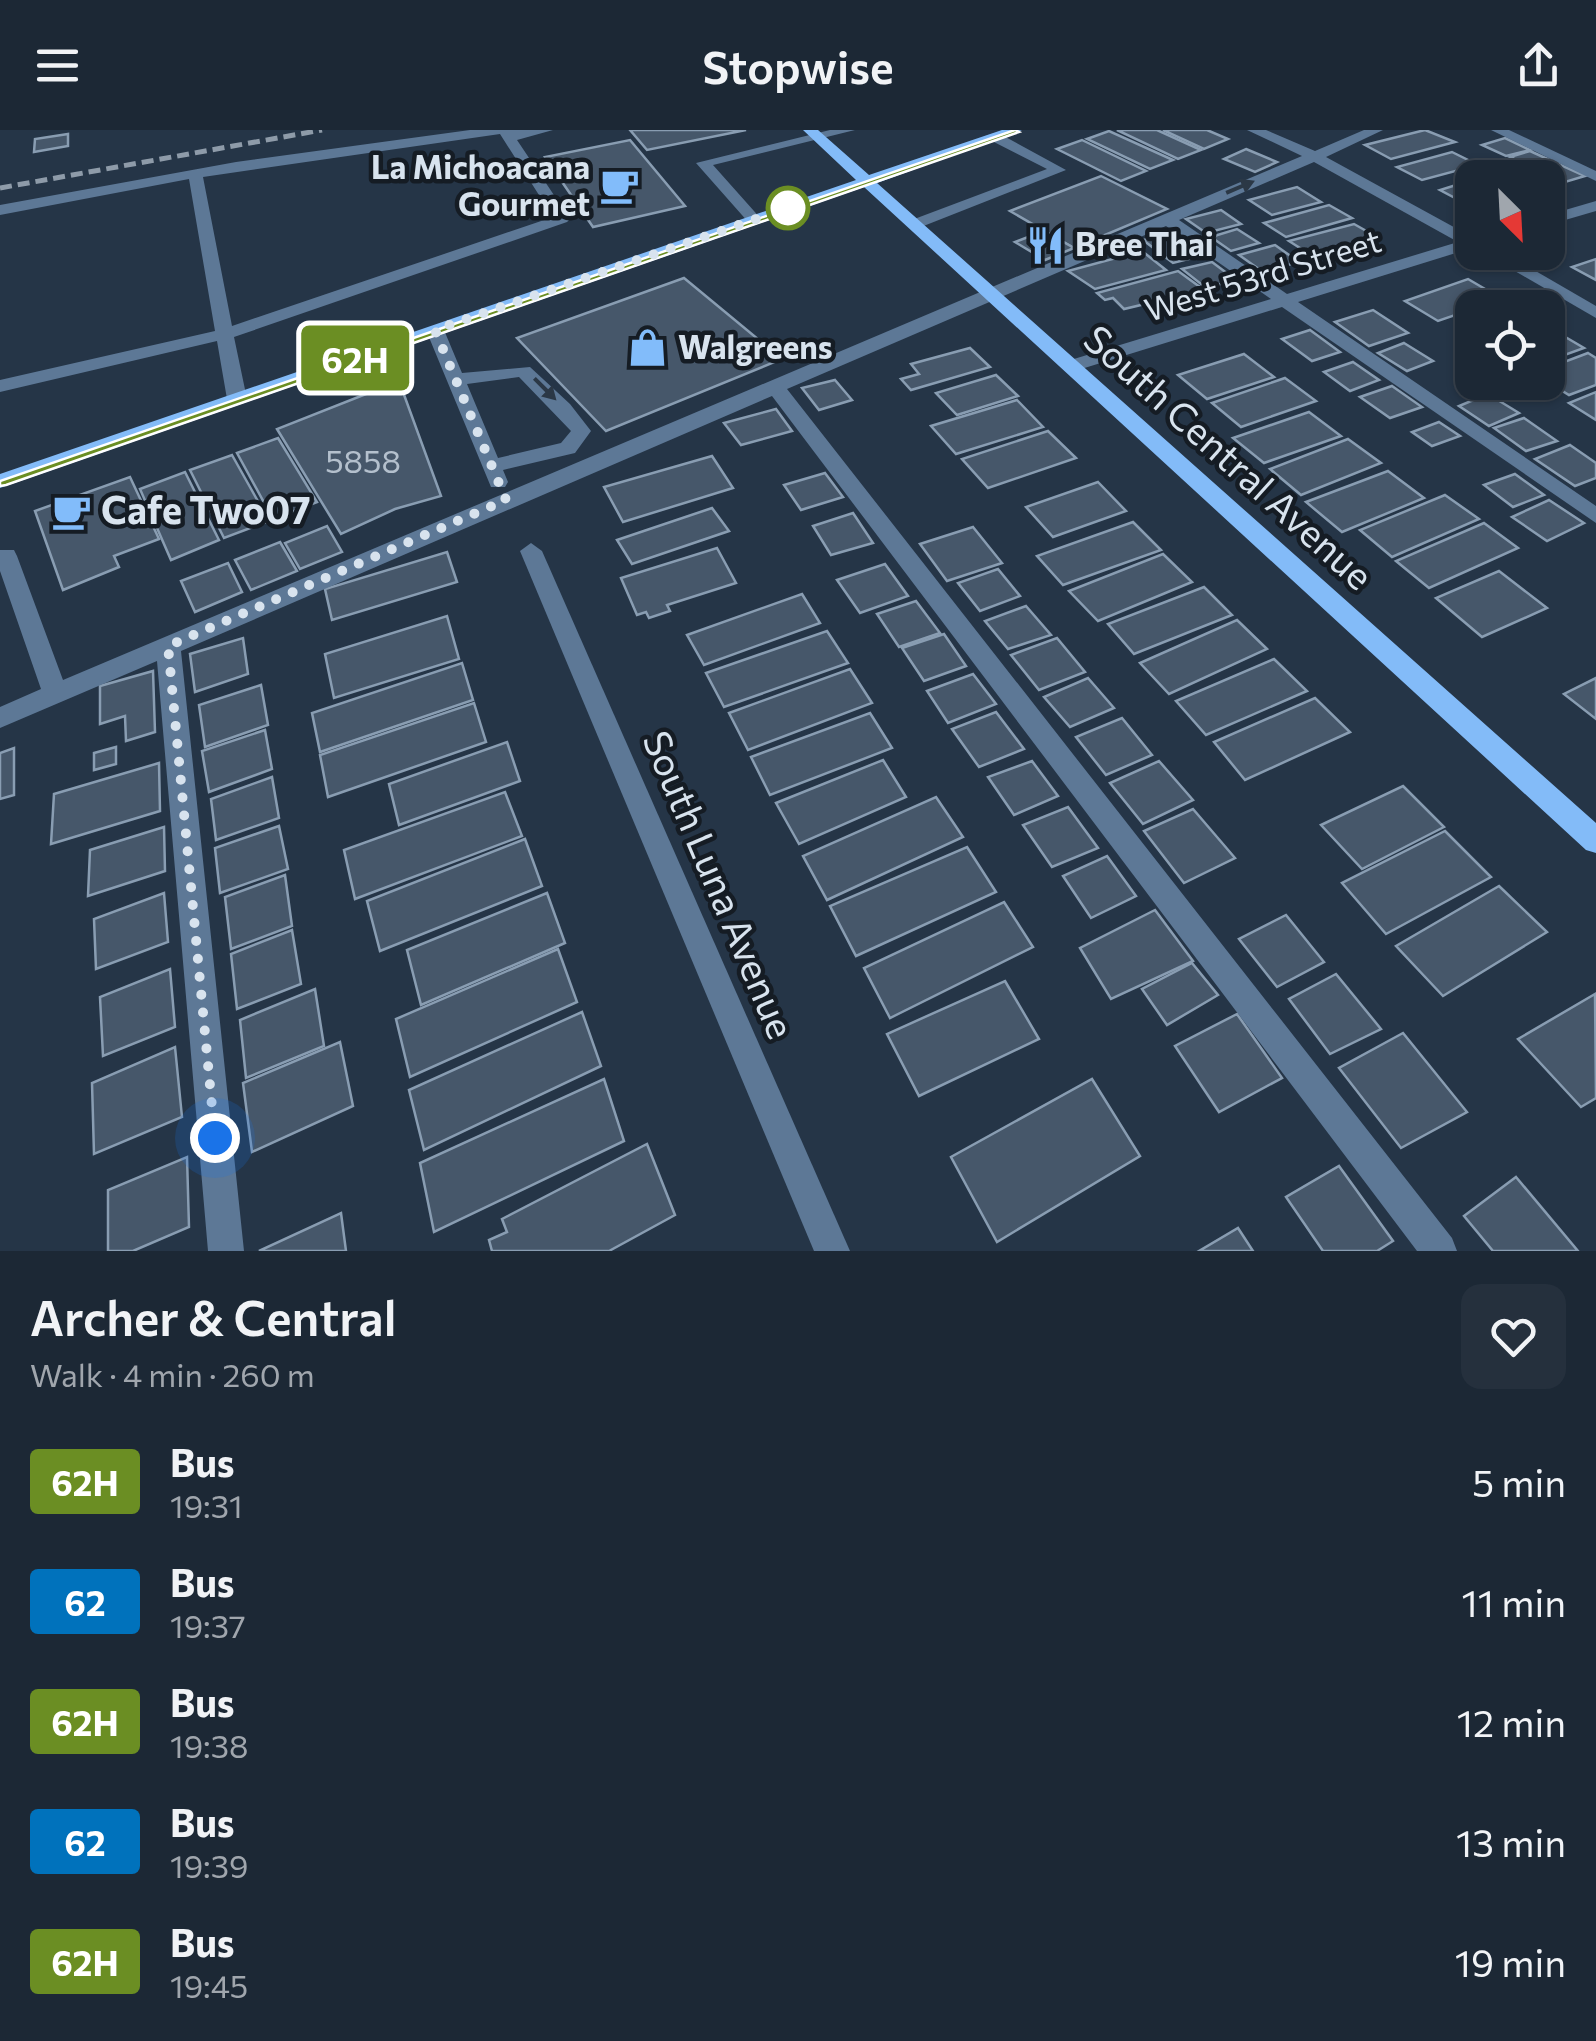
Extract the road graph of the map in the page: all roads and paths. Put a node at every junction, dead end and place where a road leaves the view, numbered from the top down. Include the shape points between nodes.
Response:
1 (546, 130) edge
2 (848, 130) edge
3 (1015, 130) edge
4 (1254, 130) edge
5 (1376, 130) edge
6 (1498, 130) edge
7 (505, 132) edge
8 (815, 134) edge
9 (994, 137) junction
10 (1314, 156) junction
11 (195, 174) junction
12 (1596, 176) edge
13 (867, 181) junction
14 (1596, 206) edge
15 (0, 210) edge
16 (1565, 215) edge
17 (1165, 218) junction
18 (754, 220) junction
19 (915, 224) junction
20 (1455, 234) edge
21 (1455, 248) edge
22 (1522, 270) edge
23 (990, 292) junction
24 (1284, 300) junction
25 (1596, 312) edge
26 (435, 330) junction
27 (225, 334) junction
28 (1071, 366) junction
29 (454, 380) junction
30 (774, 385) junction
31 (0, 386) edge
32 (236, 399) junction
33 (492, 466) junction
34 (0, 481) edge
35 (506, 500) junction
36 (1596, 516) edge
37 (530, 551) dead end
38 (6, 556) dead end
39 (168, 646) junction
40 (56, 695) junction
41 (0, 718) edge
42 (1596, 842) edge
43 (226, 1251) edge
44 (832, 1251) edge
45 (1438, 1251) edge

1 - 7 street
2 - 8 street
3 - 9 main road
4 - 10 street
5 - 10 street
6 - 12 street
7 - 11 street
7 - 27 street via 562,219
8 - 13 main road, South Central Avenue
8 - 18 street via 703,163
9 - 13 main road
9 - 19 street via 1059,170
17 -> 10 street
10 - 20 street
11 - 15 street
11 - 27 street
13 - 18 main road
13 - 19 main road, South Central Avenue
14 - 16 street
17 - 23 street
17 - 24 street
18 - 26 main road
19 - 23 main road, South Central Avenue
21 - 24 street, West 53rd Street
22 - 25 street
23 - 28 main road, South Central Avenue
23 - 30 street
24 - 28 street, West 53rd Street
24 - 36 street
26 - 29 street
26 - 32 main road
27 - 31 street
27 - 32 street
28 - 42 main road, South Central Avenue
29 - 33 street
29 -> 33 street via 523,372 581,431 568,448
30 - 35 street
30 - 45 street
32 - 34 main road
33 - 35 street
35 - 39 street
37 - 44 street, South Luna Avenue
38 - 40 street
39 - 40 street
39 - 43 street
40 - 41 street

